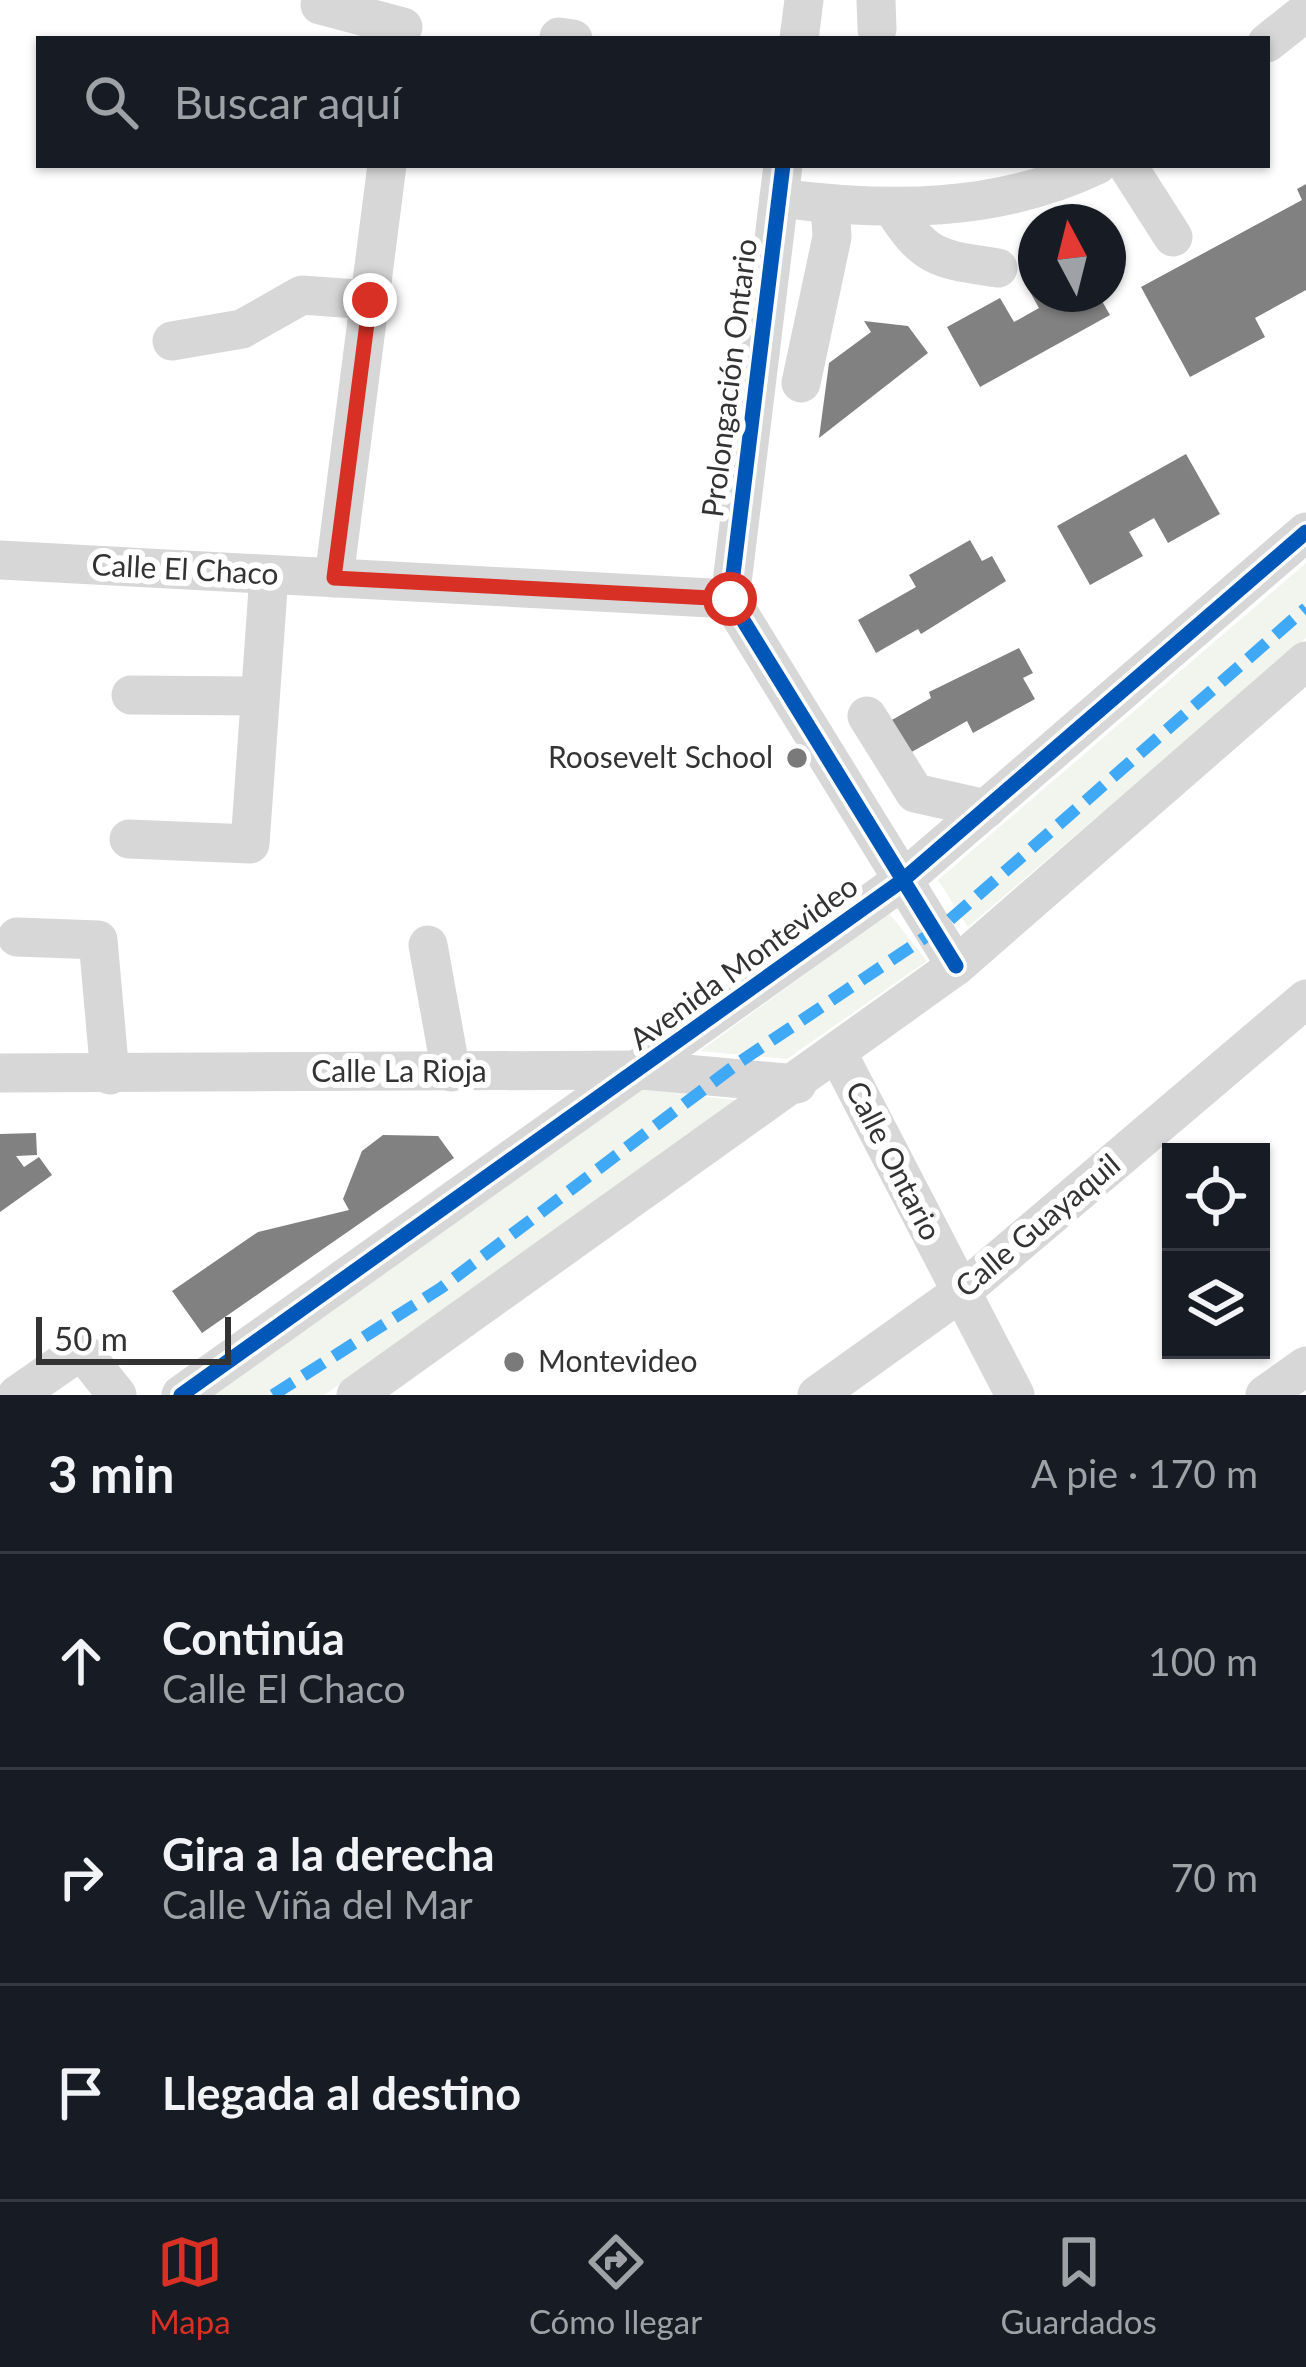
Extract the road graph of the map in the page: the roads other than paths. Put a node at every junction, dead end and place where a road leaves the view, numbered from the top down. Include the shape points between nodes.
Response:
1 (804, 0) edge
2 (320, 5) dead end
3 (1306, 12) edge
4 (405, 22) edge
5 (799, 36) edge
6 (1270, 41) edge
7 (387, 168) edge
8 (1090, 168) edge
9 (1129, 168) edge
10 (781, 182) edge
11 (830, 205) junction
12 (893, 208) junction
13 (1173, 237) dead end
14 (998, 268) dead end
15 (370, 300) junction
16 (172, 341) dead end
17 (801, 382) dead end
18 (1306, 532) edge
19 (0, 560) edge
20 (269, 575) junction
21 (334, 578) junction
22 (730, 599) junction
23 (1306, 661) edge
24 (131, 695) dead end
25 (260, 696) junction
26 (867, 716) dead end
27 (986, 809) junction
28 (129, 839) dead end
29 (903, 880) junction
30 (16, 938) dead end
31 (428, 945) dead end
32 (956, 966) junction
33 (1306, 999) edge
34 (838, 1054) junction
35 (642, 1070) junction
36 (451, 1072) junction
37 (0, 1073) edge
38 (110, 1075) junction
39 (797, 1084) junction
40 (962, 1292) junction
41 (1306, 1366) edge
42 (17, 1395) edge
43 (117, 1395) edge
44 (181, 1395) edge
45 (356, 1395) edge
46 (817, 1395) edge
47 (1015, 1395) edge
48 (1265, 1395) edge

1 - 5 street
2 - 4 street
3 - 6 street
7 - 15 street
8 - 12 street via 998,197
9 - 13 street
10 - 11 street
10 - 22 street, Prolongación Ontario
11 - 12 street
11 - 17 street via 832,237
12 - 14 street via 936,259
15 - 16 street via 302,295 242,329
15 - 21 street
18 - 27 street, Avenida Montevideo
19 - 20 street, Calle El Chaco
20 - 21 street, Calle El Chaco
20 - 25 street
21 - 22 street, Calle El Chaco
22 - 29 street
23 - 32 street
24 - 25 street
25 - 28 street via 250,844
26 - 27 street via 915,793
27 - 29 street, Avenida Montevideo
29 - 32 street
29 - 35 street, Avenida Montevideo
30 - 38 street via 98,940
31 - 36 street
32 - 34 street
33 - 40 street, Calle Guayaquil
34 - 39 street
34 - 40 street, Calle Ontario
35 - 36 street, Calle La Rioja
35 - 39 street, Calle La Rioja
35 - 44 street, Avenida Montevideo
36 - 38 street, Calle La Rioja
37 - 38 street, Calle La Rioja
39 - 45 street
40 - 46 street, Calle Guayaquil
40 - 47 street, Calle Ontario
41 - 48 street
42 - 43 street via 76,1354

